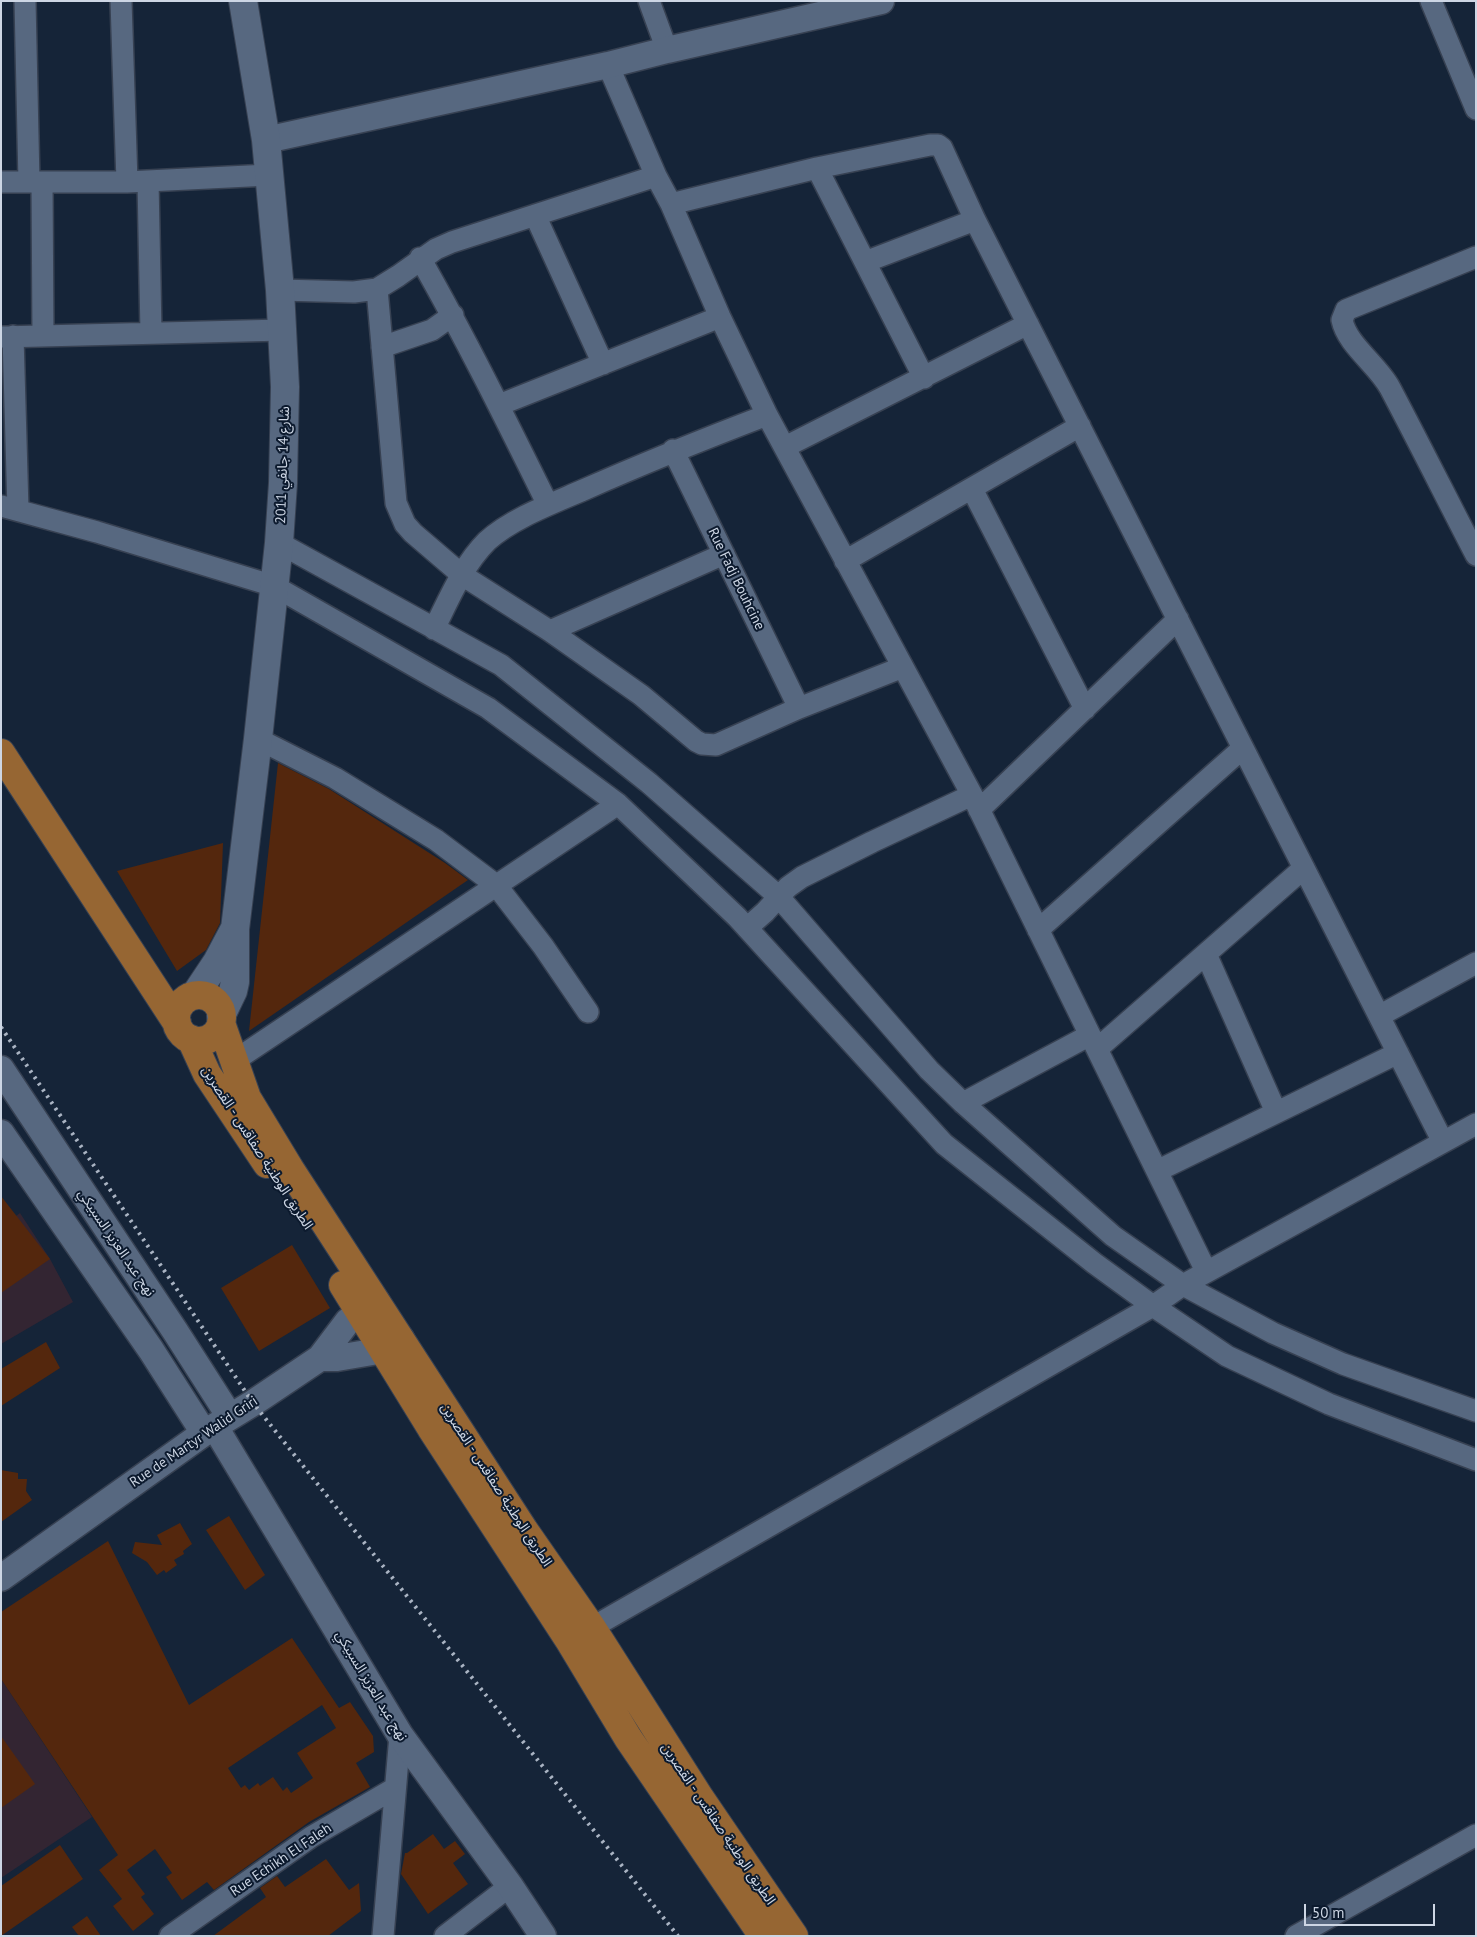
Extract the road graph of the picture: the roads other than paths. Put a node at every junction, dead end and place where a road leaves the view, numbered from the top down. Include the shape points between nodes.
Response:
1 (25, 1) edge
2 (121, 1) edge
3 (243, 1) edge
4 (649, 1) edge
5 (881, 1) edge
6 (1431, 1) edge
7 (667, 50) junction
8 (608, 65) junction
9 (1474, 101) edge
10 (266, 140) junction
11 (817, 168) junction
12 (269, 175) junction
13 (656, 176) junction
14 (148, 181) junction
15 (1, 182) edge
16 (35, 182) junction
17 (127, 182) junction
18 (671, 204) junction
19 (535, 215) junction
20 (975, 220) junction
21 (1476, 257) edge
22 (420, 258) junction
23 (864, 262) junction
24 (377, 289) junction
25 (280, 290) junction
26 (453, 315) junction
27 (720, 317) junction
28 (1028, 324) junction
29 (283, 330) junction
30 (151, 333) junction
31 (7, 336) edge
32 (43, 336) junction
33 (382, 347) junction
34 (602, 364) junction
35 (924, 378) junction
36 (499, 405) junction
37 (767, 415) junction
38 (1080, 426) junction
39 (785, 447) junction
40 (673, 450) junction
41 (972, 489) junction
42 (548, 505) junction
43 (10, 508) edge
44 (279, 543) junction
45 (724, 554) junction
46 (1476, 555) edge
47 (845, 561) junction
48 (462, 575) junction
49 (274, 586) junction
50 (1178, 619) junction
51 (434, 629) junction
52 (550, 631) junction
53 (903, 667) junction
54 (799, 708) junction
55 (1084, 709) junction
56 (258, 739) junction
57 (1243, 748) junction
58 (1, 753) edge
59 (976, 802) junction
60 (618, 804) junction
61 (1304, 868) junction
62 (496, 885) junction
63 (778, 896) junction
64 (747, 928) junction
65 (235, 929) junction
66 (1038, 930) junction
67 (1206, 954) junction
68 (1476, 963) edge
69 (141, 966) junction
70 (192, 996) junction
71 (588, 1012) dead end
72 (1379, 1016) junction
73 (221, 1019) junction
74 (184, 1031) junction
75 (1093, 1042) junction
76 (1398, 1053) junction
77 (234, 1061) junction
78 (1, 1069) edge
79 (963, 1103) junction
80 (1276, 1112) junction
81 (1476, 1124) edge
82 (1, 1132) edge
83 (1443, 1142) junction
84 (1157, 1171) junction
85 (1206, 1272) junction
86 (1182, 1284) junction
87 (368, 1306) junction
88 (1153, 1306) junction
89 (392, 1344) junction
90 (320, 1358) junction
91 (1476, 1411) edge
92 (216, 1426) junction
93 (1476, 1460) edge
94 (1, 1578) edge
95 (580, 1634) junction
96 (400, 1735) junction
97 (395, 1788) junction
98 (1476, 1835) edge
99 (720, 1850) junction
100 (510, 1886) junction
101 (170, 1936) edge
102 (384, 1936) edge
103 (445, 1936) edge
104 (543, 1936) edge
105 (763, 1936) edge
106 (794, 1936) edge
107 (1296, 1936) edge

1 - 16 street
2 - 17 street
3 - 10 main road, شارع 14 جانفي 2011
4 - 7 street
5 - 7 street
6 - 9 street
7 - 8 street
8 - 10 street
8 - 13 street
10 - 12 main road, شارع 14 جانفي 2011
11 - 18 street
11 - 20 street via 938,145 945,152
11 - 23 street
12 - 14 street
12 - 25 main road, شارع 14 جانفي 2011
13 - 18 street
13 - 19 street
14 - 17 street
14 - 30 street
15 - 16 street
16 - 17 street
16 - 32 street
18 - 27 street
19 - 22 street via 452,242
19 - 34 street
20 - 23 street
20 - 28 street
21 - 46 street via 1346,310 1342,320 1355,344 1390,388
22 - 24 street
22 - 26 street
23 - 35 street
24 - 25 street via 354,292
24 - 33 street
25 - 29 main road, شارع 14 جانفي 2011
26 - 33 street via 432,330
26 - 36 street
27 - 34 street
27 - 37 street
28 - 35 street
28 - 38 street
29 - 30 street
29 - 44 main road, شارع 14 جانفي 2011 via 285,388
30 - 32 street
31 - 32 street
31 - 43 street
33 - 48 street via 394,492 399,514 413,533
34 - 36 street
35 - 39 street
36 - 42 street
37 - 39 street
37 - 40 street
38 - 41 street
38 - 50 street
39 - 47 street
40 - 42 street
40 - 45 street, Rue Fadj Bouhcine
41 - 47 street
41 - 55 street
42 - 48 street via 508,526 488,541
43 - 49 street
44 - 49 main road, شارع 14 جانفي 2011
44 - 51 street
45 - 52 street
45 - 54 street, Rue Fadj Bouhcine
47 - 53 street
48 - 51 street
48 - 52 street
49 - 56 main road, شارع 14 جانفي 2011
49 - 60 street via 488,708
50 - 55 street
50 - 57 street
51 - 63 street via 501,665 649,783
52 - 54 street via 641,695 702,744 716,745
53 - 54 street
53 - 59 street
55 - 59 street
56 - 62 street via 335,778 436,840
56 - 65 main road, شارع 14 جانفي 2011
57 - 61 street
57 - 66 street
58 - 69 main road, الطريق الوطنية صفاقس - القصرين
59 - 63 street via 872,842 788,886
59 - 66 street
60 - 62 street
60 - 64 street
61 - 67 street
61 - 72 street
62 - 71 street
62 - 77 street
63 - 64 street
63 - 79 street via 929,1070
64 - 88 street via 944,1144
65 - 70 main road, شارع 14 جانفي 2011 via 217,962
65 - 73 main road, شارع 14 جانفي 2011 via 235,982
66 - 75 street
67 - 75 street
67 - 80 street
68 - 72 street
69 - 70 main road, الطريق الوطنية صفاقس - القصرين via 168,989
69 - 74 main road, الطريق الوطنية صفاقس - القصرين
70 - 73 main road via 210,997 220,1008
70 - 74 main road via 178,1008
72 - 76 street
73 - 74 main road via 213,1036 206,1039
73 - 77 main road, الطريق الوطنية صفاقس - القصرين
74 - 87 main road, الطريق الوطنية صفاقس - القصرين via 207,1074 283,1188
75 - 79 street
75 - 84 street
76 - 80 street
76 - 83 street
77 - 87 main road, الطريق الوطنية صفاقس - القصرين via 247,1098
78 - 92 street, نهج عبد العزيز السبيكي via 169,1323
79 - 86 street via 1113,1236
80 - 84 street
81 - 83 street
82 - 92 street, نهج عبد العزيز السبيكي via 151,1350
83 - 85 street
84 - 85 street
85 - 86 street
86 - 88 street
86 - 91 street via 1273,1333 1334,1360
87 - 89 main road, الطريق الوطنية صفاقس - القصرين
87 - 90 street via 336,1335
88 - 93 street via 1227,1356 1329,1404
88 - 95 street
89 - 90 street via 337,1358
89 - 95 main road, الطريق الوطنية صفاقس - القصرين via 524,1530
90 - 92 street, Rue de Martyr Walid Griri
92 - 94 street, Rue de Martyr Walid Griri
92 - 96 street, نهج عبد العزيز السبيكي
95 - 99 main road, الطريق الوطنية صفاقس - القصرين via 646,1714
96 - 97 street
96 - 100 street, نهج عبد العزيز السبيكي
97 - 101 street, Rue Echikh El Faleh via 311,1837
97 - 102 street
98 - 107 street
99 - 105 main road, الطريق الوطنية صفاقس - القصرين
99 - 106 main road, الطريق الوطنية صفاقس - القصرين
100 - 103 street
100 - 104 street, نهج عبد العزيز السبيكي

